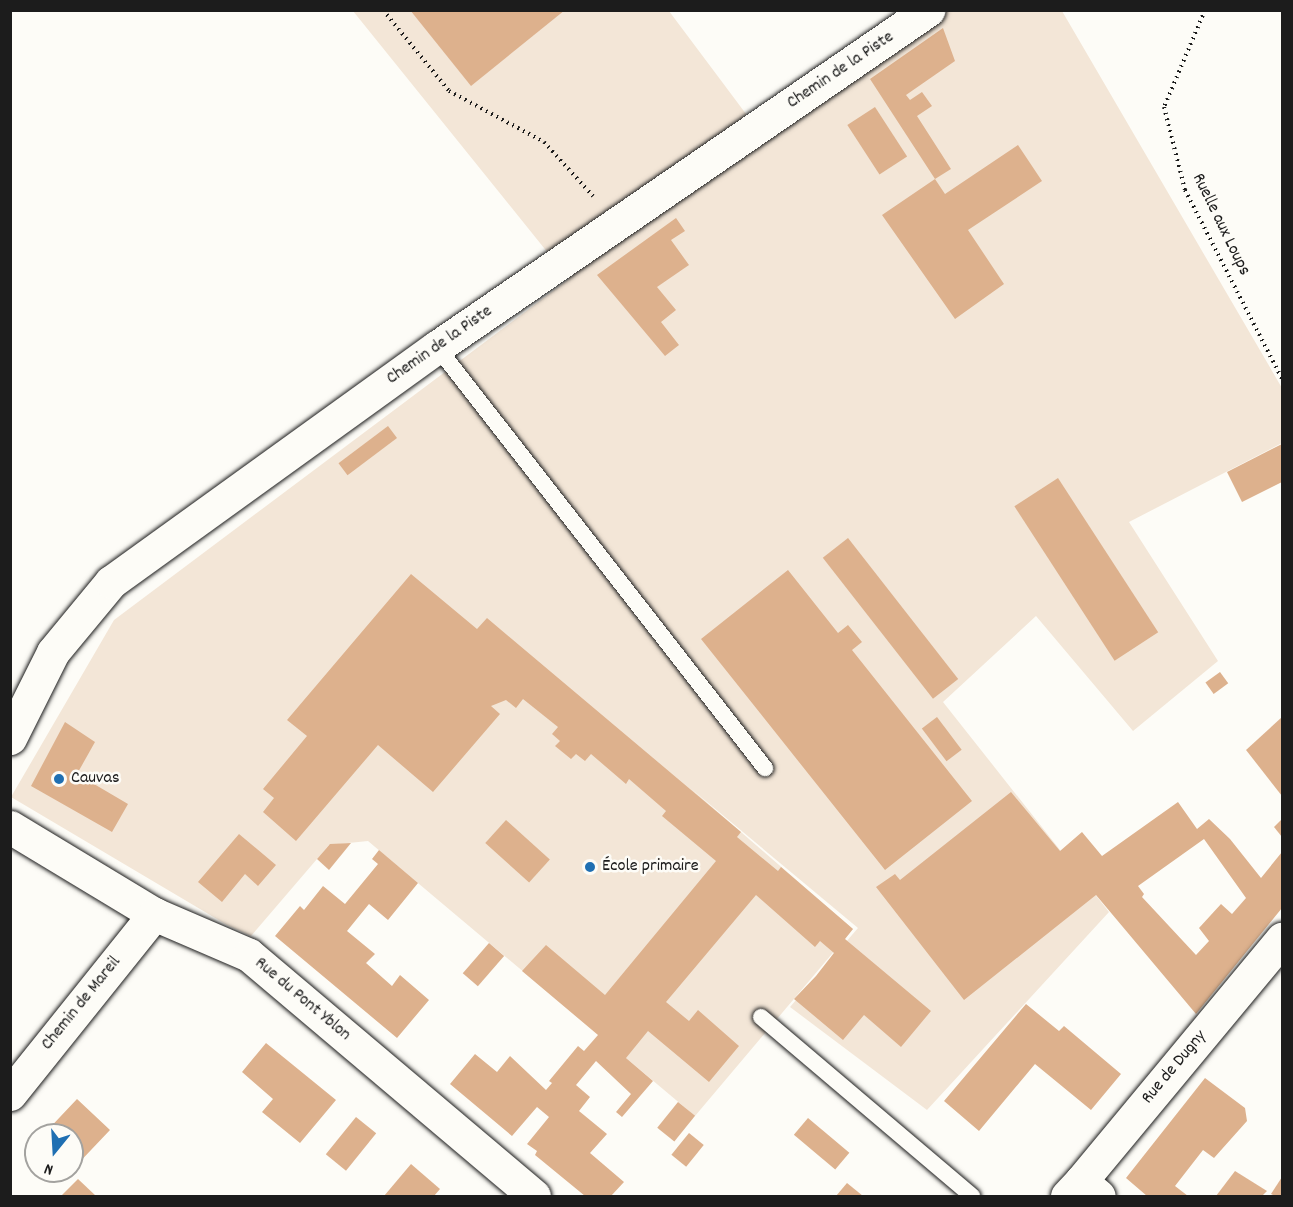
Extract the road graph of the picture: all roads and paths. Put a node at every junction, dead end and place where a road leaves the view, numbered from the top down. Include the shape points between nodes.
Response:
1 (383, 10) edge
2 (928, 10) edge
3 (1205, 10) edge
4 (618, 223) junction
5 (437, 347) junction
6 (1282, 380) edge
7 (10, 738) edge
8 (765, 768) dead end
9 (10, 827) edge
10 (154, 914) junction
11 (1282, 939) edge
12 (761, 1017) dead end
13 (10, 1094) edge
14 (1082, 1191) edge
15 (534, 1197) edge
16 (972, 1197) edge

1 - 4 path via 449,91 543,142
2 - 4 street, Chemin de la Piste
3 - 6 path, Ruelle aux Loups via 1164,107 1185,190
4 - 5 street, Chemin de la Piste
5 - 7 street, Chemin de la Piste via 111,582 53,652
5 - 8 lane
9 - 10 street, Rue du Pont Yblon
10 - 13 street, Chemin de Mareil
10 - 15 street, Rue du Pont Yblon via 249,955
11 - 14 street, Rue de Dugny
12 - 16 lane

